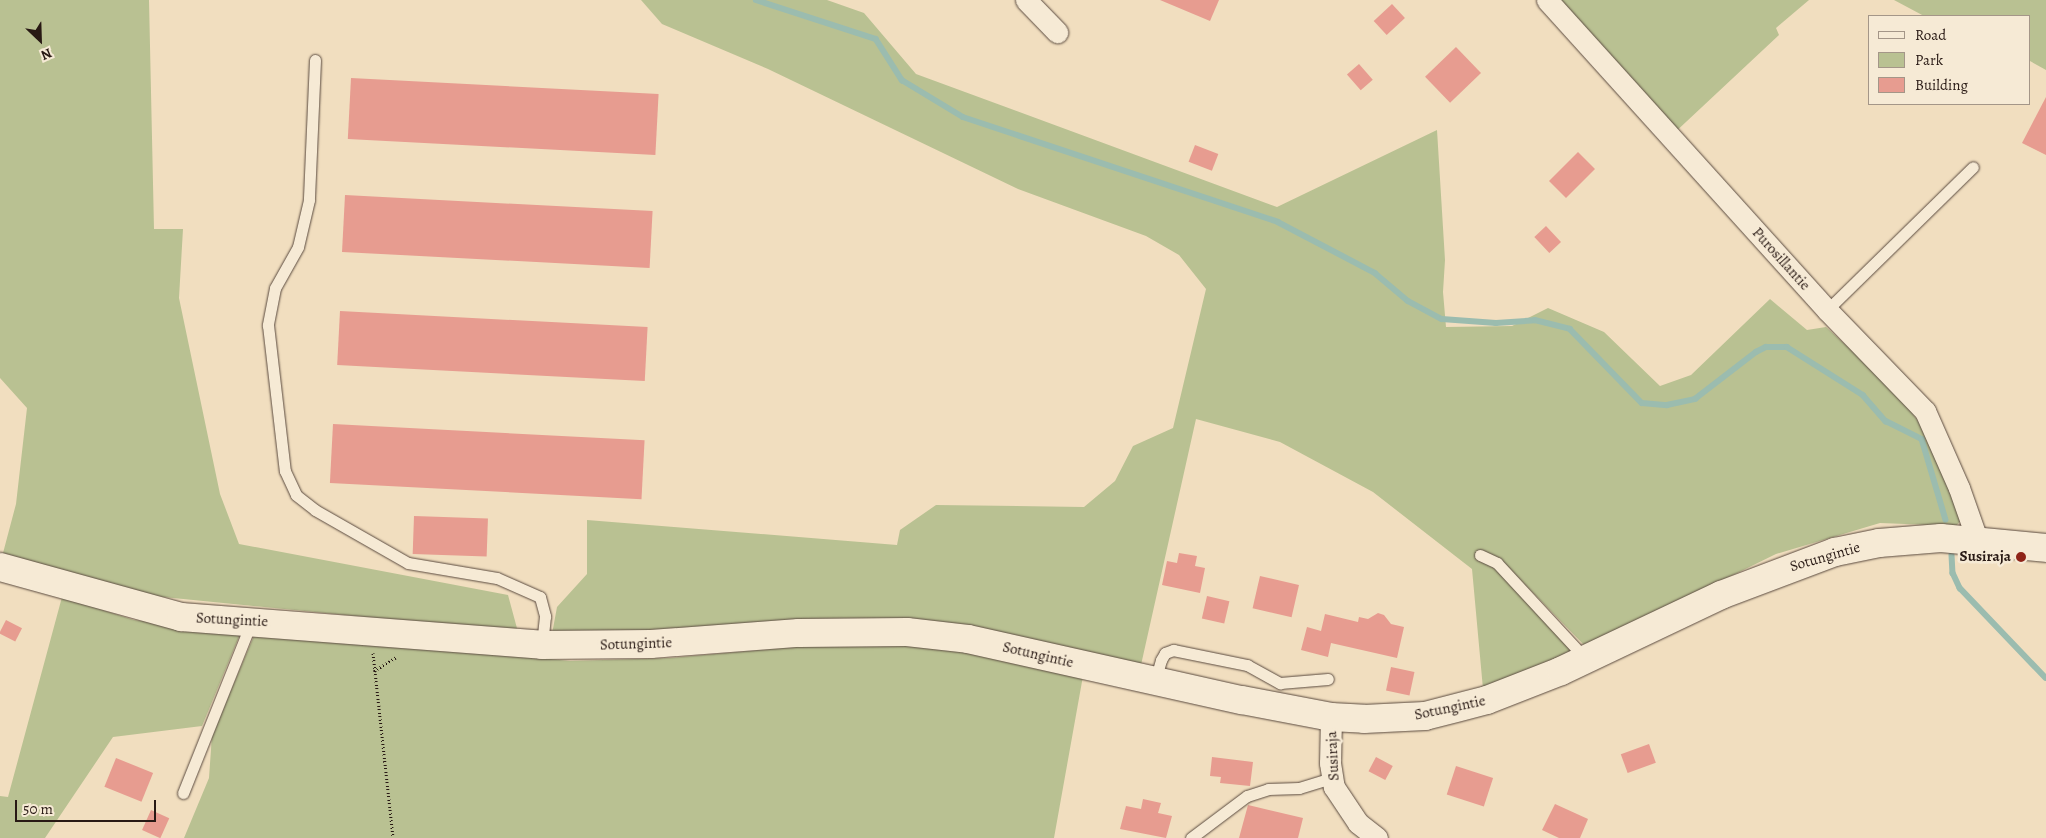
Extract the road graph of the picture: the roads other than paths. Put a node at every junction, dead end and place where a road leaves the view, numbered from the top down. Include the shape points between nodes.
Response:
1 (1026, 0) edge
2 (1546, 0) edge
3 (1056, 32) dead end
4 (315, 60) dead end
5 (1973, 167) dead end
6 (1827, 310) junction
7 (1977, 540) junction
8 (2046, 548) edge
9 (1480, 555) dead end
10 (0, 566) edge
11 (252, 622) junction
12 (542, 645) junction
13 (1586, 659) junction
14 (1328, 679) dead end
15 (1155, 680) junction
16 (1331, 717) junction
17 (1332, 778) junction
18 (183, 794) dead end
19 (1190, 838) edge
20 (1377, 838) edge

1 - 3 street
2 - 6 street, Purosillantie
4 - 12 lane via 309,200 298,247 275,288 268,325 285,471 296,495 315,510 408,562 497,578 540,597 545,616
5 - 6 lane
6 - 7 street, Purosillantie via 1925,411 1959,488
7 - 8 street, Sotungintie
7 - 13 street, Sotungintie via 1916,538 1835,552 1721,594
9 - 13 lane via 1497,562
10 - 11 street, Sotungintie via 182,617
11 - 12 street, Sotungintie
11 - 18 lane
12 - 15 street, Sotungintie via 651,644 800,634 907,632 968,639
13 - 16 street, Sotungintie via 1487,700 1425,716
14 - 15 lane via 1280,683 1247,665 1173,650 1165,653
15 - 16 street, Sotungintie
16 - 17 street, Susiraja
17 - 19 lane via 1299,788 1268,789 1247,796
17 - 20 street, Susiraja via 1338,794 1358,823

